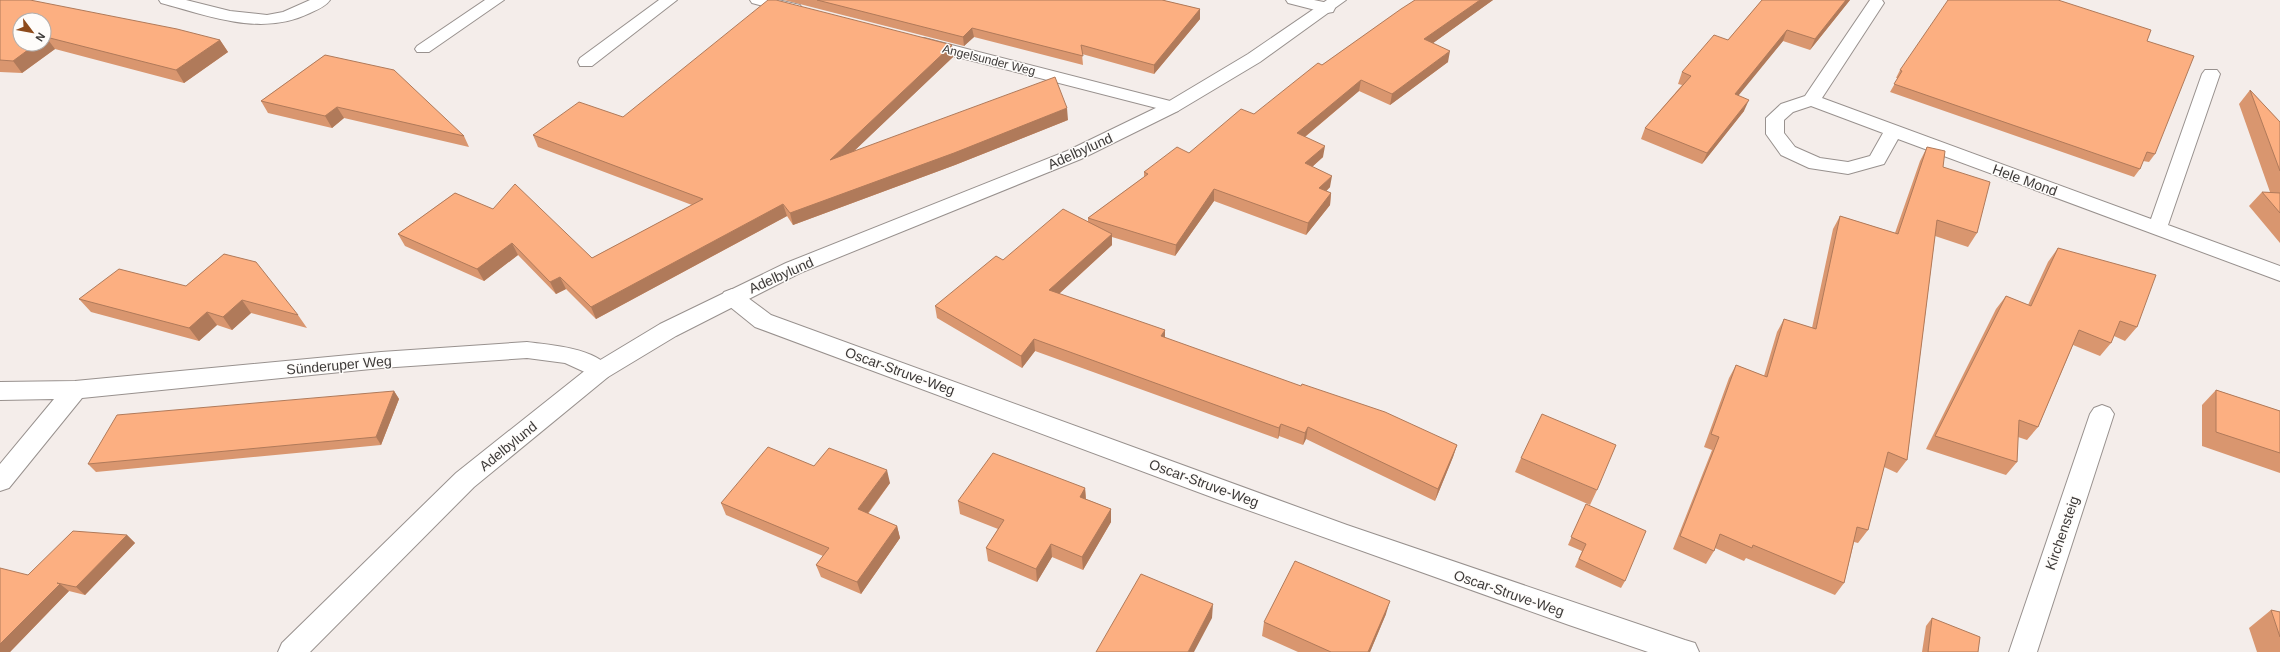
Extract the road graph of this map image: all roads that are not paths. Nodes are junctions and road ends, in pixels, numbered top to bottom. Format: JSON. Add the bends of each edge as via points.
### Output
{"nodes":[{"id":1,"x":167,"y":0,"type":"edge"},
{"id":2,"x":322,"y":0,"type":"edge"},
{"id":3,"x":496,"y":0,"type":"edge"},
{"id":4,"x":668,"y":0,"type":"edge"},
{"id":5,"x":758,"y":0,"type":"edge"},
{"id":6,"x":1294,"y":0,"type":"edge"},
{"id":7,"x":1876,"y":3,"type":"dead end"},
{"id":8,"x":1332,"y":4,"type":"edge"},
{"id":9,"x":808,"y":13,"type":"edge"},
{"id":10,"x":906,"y":38,"type":"edge"},
{"id":11,"x":423,"y":49,"type":"dead end"},
{"id":12,"x":586,"y":62,"type":"dead end"},
{"id":13,"x":2211,"y":74,"type":"dead end"},
{"id":14,"x":1811,"y":100,"type":"junction"},
{"id":15,"x":1172,"y":107,"type":"junction"},
{"id":16,"x":1893,"y":131,"type":"junction"},
{"id":17,"x":2157,"y":229,"type":"junction"},
{"id":18,"x":2280,"y":274,"type":"edge"},
{"id":19,"x":732,"y":297,"type":"junction"},
{"id":20,"x":600,"y":371,"type":"junction"},
{"id":21,"x":75,"y":390,"type":"junction"},
{"id":22,"x":0,"y":391,"type":"edge"},
{"id":23,"x":2102,"y":414,"type":"dead end"},
{"id":24,"x":0,"y":481,"type":"edge"},
{"id":25,"x":292,"y":652,"type":"edge"},
{"id":26,"x":1685,"y":652,"type":"edge"},
{"id":27,"x":2023,"y":652,"type":"edge"}],
"edges":[{"from":1,"to":2,"type":"street","via":[[252,19],[268,20],[305,10]]},
{"from":3,"to":11,"type":"lane"},
{"from":4,"to":12,"type":"lane"},
{"from":5,"to":9,"type":"street"},
{"from":6,"to":8,"type":"street"},
{"from":7,"to":14,"type":"street"},
{"from":8,"to":15,"type":"street","name":"Adelbylund","via":[[1254,58]]},
{"from":10,"to":15,"type":"street","name":"Angelsunder Weg"},
{"from":13,"to":17,"type":"street"},
{"from":14,"to":16,"type":"street","name":"Hele Mond"},
{"from":14,"to":16,"type":"street","via":[[1787,108],[1776,118],[1775,134],[1788,152],[1816,164],[1848,168],[1877,160]]},
{"from":15,"to":19,"type":"street","name":"Adelbylund","via":[[1074,155],[793,268]]},
{"from":16,"to":17,"type":"street","name":"Hele Mond"},
{"from":17,"to":18,"type":"street","name":"Hele Mond"},
{"from":19,"to":20,"type":"street","name":"Adelbylund","via":[[668,330]]},
{"from":19,"to":26,"type":"street","name":"Oscar-Struve-Weg","via":[[764,321],[1287,514],[1544,606]]},
{"from":20,"to":21,"type":"street","name":"Sünderuper Weg","via":[[569,355],[527,350],[381,360]]},
{"from":20,"to":25,"type":"street","name":"Adelbylund","via":[[465,480]]},
{"from":21,"to":22,"type":"street","name":"Sünderuper Weg"},
{"from":21,"to":24,"type":"street"},
{"from":23,"to":27,"type":"street","name":"Kirchensteig"}]}
